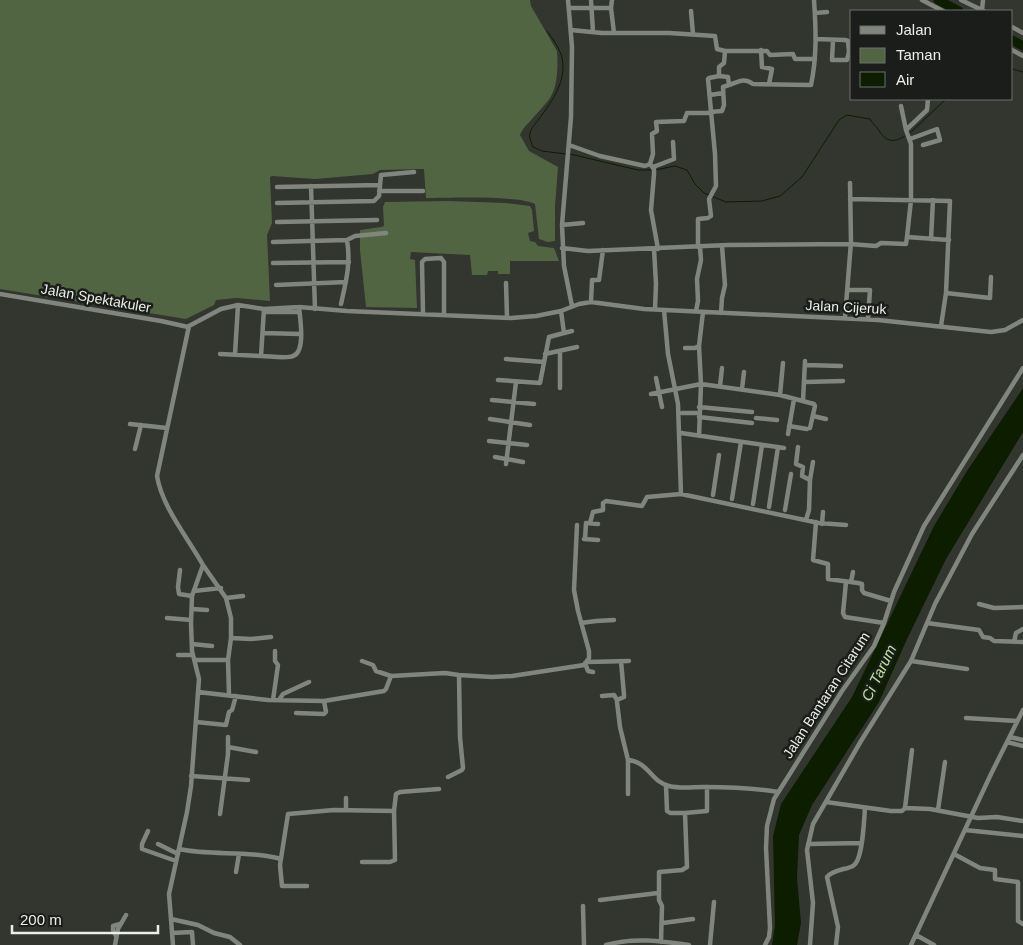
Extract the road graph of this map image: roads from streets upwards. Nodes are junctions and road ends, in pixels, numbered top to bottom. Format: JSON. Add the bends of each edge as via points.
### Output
{"nodes":[{"id":1,"x":568,"y":0,"type":"edge"},
{"id":2,"x":591,"y":0,"type":"edge"},
{"id":3,"x":612,"y":0,"type":"edge"},
{"id":4,"x":814,"y":0,"type":"edge"},
{"id":5,"x":922,"y":0,"type":"edge"},
{"id":6,"x":961,"y":0,"type":"edge"},
{"id":7,"x":933,"y":3,"type":"edge"},
{"id":8,"x":569,"y":8,"type":"junction"},
{"id":9,"x":592,"y":8,"type":"junction"},
{"id":10,"x":611,"y":8,"type":"junction"},
{"id":11,"x":981,"y":10,"type":"edge"},
{"id":12,"x":691,"y":11,"type":"dead end"},
{"id":13,"x":827,"y":12,"type":"dead end"},
{"id":14,"x":815,"y":13,"type":"junction"},
{"id":15,"x":571,"y":30,"type":"junction"},
{"id":16,"x":593,"y":32,"type":"junction"},
{"id":17,"x":614,"y":33,"type":"junction"},
{"id":18,"x":693,"y":34,"type":"junction"},
{"id":19,"x":816,"y":39,"type":"junction"},
{"id":20,"x":833,"y":40,"type":"junction"},
{"id":21,"x":761,"y":50,"type":"junction"},
{"id":22,"x":725,"y":51,"type":"junction"},
{"id":23,"x":815,"y":60,"type":"junction"},
{"id":24,"x":719,"y":76,"type":"junction"},
{"id":25,"x":769,"y":84,"type":"junction"},
{"id":26,"x":729,"y":85,"type":"junction"},
{"id":27,"x":723,"y":93,"type":"junction"},
{"id":28,"x":710,"y":95,"type":"junction"},
{"id":29,"x":928,"y":100,"type":"edge"},
{"id":30,"x":901,"y":106,"type":"dead end"},
{"id":31,"x":710,"y":113,"type":"junction"},
{"id":32,"x":906,"y":131,"type":"junction"},
{"id":33,"x":910,"y":138,"type":"junction"},
{"id":34,"x":672,"y":142,"type":"dead end"},
{"id":35,"x":569,"y":146,"type":"junction"},
{"id":36,"x":923,"y":146,"type":"dead end"},
{"id":37,"x":653,"y":168,"type":"junction"},
{"id":38,"x":414,"y":172,"type":"dead end"},
{"id":39,"x":850,"y":183,"type":"dead end"},
{"id":40,"x":380,"y":185,"type":"junction"},
{"id":41,"x":311,"y":186,"type":"junction"},
{"id":42,"x":277,"y":187,"type":"dead end"},
{"id":43,"x":379,"y":191,"type":"junction"},
{"id":44,"x":423,"y":191,"type":"dead end"},
{"id":45,"x":850,"y":199,"type":"junction"},
{"id":46,"x":910,"y":200,"type":"junction"},
{"id":47,"x":933,"y":200,"type":"junction"},
{"id":48,"x":311,"y":203,"type":"junction"},
{"id":49,"x":277,"y":204,"type":"dead end"},
{"id":50,"x":377,"y":220,"type":"dead end"},
{"id":51,"x":277,"y":222,"type":"dead end"},
{"id":52,"x":311,"y":222,"type":"junction"},
{"id":53,"x":583,"y":223,"type":"dead end"},
{"id":54,"x":562,"y":224,"type":"junction"},
{"id":55,"x":386,"y":233,"type":"dead end"},
{"id":56,"x":907,"y":237,"type":"junction"},
{"id":57,"x":932,"y":239,"type":"junction"},
{"id":58,"x":347,"y":240,"type":"junction"},
{"id":59,"x":949,"y":240,"type":"junction"},
{"id":60,"x":273,"y":242,"type":"dead end"},
{"id":61,"x":312,"y":242,"type":"junction"},
{"id":62,"x":588,"y":244,"type":"dead end"},
{"id":63,"x":850,"y":244,"type":"junction"},
{"id":64,"x":722,"y":246,"type":"junction"},
{"id":65,"x":699,"y":247,"type":"junction"},
{"id":66,"x":562,"y":248,"type":"junction"},
{"id":67,"x":656,"y":248,"type":"junction"},
{"id":68,"x":603,"y":250,"type":"junction"},
{"id":69,"x":588,"y":251,"type":"junction"},
{"id":70,"x":313,"y":262,"type":"junction"},
{"id":71,"x":349,"y":262,"type":"junction"},
{"id":72,"x":273,"y":263,"type":"dead end"},
{"id":73,"x":992,"y":276,"type":"dead end"},
{"id":74,"x":346,"y":282,"type":"junction"},
{"id":75,"x":506,"y":283,"type":"dead end"},
{"id":76,"x":314,"y":284,"type":"junction"},
{"id":77,"x":276,"y":285,"type":"dead end"},
{"id":78,"x":847,"y":290,"type":"junction"},
{"id":79,"x":946,"y":293,"type":"junction"},
{"id":80,"x":0,"y":294,"type":"edge"},
{"id":81,"x":591,"y":302,"type":"junction"},
{"id":82,"x":341,"y":304,"type":"dead end"},
{"id":83,"x":238,"y":305,"type":"junction"},
{"id":84,"x":572,"y":306,"type":"junction"},
{"id":85,"x":315,"y":309,"type":"junction"},
{"id":86,"x":655,"y":309,"type":"junction"},
{"id":87,"x":299,"y":310,"type":"junction"},
{"id":88,"x":664,"y":310,"type":"junction"},
{"id":89,"x":264,"y":311,"type":"junction"},
{"id":90,"x":562,"y":311,"type":"junction"},
{"id":91,"x":696,"y":311,"type":"junction"},
{"id":92,"x":704,"y":312,"type":"junction"},
{"id":93,"x":424,"y":313,"type":"junction"},
{"id":94,"x":721,"y":313,"type":"junction"},
{"id":95,"x":444,"y":314,"type":"junction"},
{"id":96,"x":507,"y":317,"type":"junction"},
{"id":97,"x":845,"y":318,"type":"junction"},
{"id":98,"x":868,"y":319,"type":"junction"},
{"id":99,"x":1023,"y":320,"type":"edge"},
{"id":100,"x":941,"y":326,"type":"junction"},
{"id":101,"x":188,"y":328,"type":"junction"},
{"id":102,"x":572,"y":331,"type":"dead end"},
{"id":103,"x":263,"y":333,"type":"junction"},
{"id":104,"x":564,"y":333,"type":"junction"},
{"id":105,"x":300,"y":334,"type":"junction"},
{"id":106,"x":699,"y":346,"type":"junction"},
{"id":107,"x":576,"y":347,"type":"dead end"},
{"id":108,"x":686,"y":348,"type":"dead end"},
{"id":109,"x":560,"y":351,"type":"junction"},
{"id":110,"x":220,"y":354,"type":"dead end"},
{"id":111,"x":235,"y":354,"type":"junction"},
{"id":112,"x":546,"y":354,"type":"junction"},
{"id":113,"x":261,"y":356,"type":"junction"},
{"id":114,"x":506,"y":359,"type":"dead end"},
{"id":115,"x":544,"y":362,"type":"junction"},
{"id":116,"x":783,"y":363,"type":"dead end"},
{"id":117,"x":841,"y":366,"type":"dead end"},
{"id":118,"x":722,"y":368,"type":"dead end"},
{"id":119,"x":1023,"y":368,"type":"edge"},
{"id":120,"x":744,"y":372,"type":"dead end"},
{"id":121,"x":656,"y":378,"type":"dead end"},
{"id":122,"x":498,"y":380,"type":"dead end"},
{"id":123,"x":842,"y":381,"type":"dead end"},
{"id":124,"x":516,"y":382,"type":"junction"},
{"id":125,"x":805,"y":382,"type":"junction"},
{"id":126,"x":701,"y":384,"type":"junction"},
{"id":127,"x":720,"y":386,"type":"junction"},
{"id":128,"x":560,"y":388,"type":"dead end"},
{"id":129,"x":742,"y":389,"type":"junction"},
{"id":130,"x":676,"y":390,"type":"junction"},
{"id":131,"x":659,"y":393,"type":"junction"},
{"id":132,"x":651,"y":394,"type":"dead end"},
{"id":133,"x":780,"y":395,"type":"junction"},
{"id":134,"x":794,"y":399,"type":"junction"},
{"id":135,"x":492,"y":400,"type":"dead end"},
{"id":136,"x":803,"y":401,"type":"junction"},
{"id":137,"x":514,"y":402,"type":"junction"},
{"id":138,"x":534,"y":404,"type":"dead end"},
{"id":139,"x":662,"y":407,"type":"dead end"},
{"id":140,"x":699,"y":407,"type":"junction"},
{"id":141,"x":752,"y":412,"type":"dead end"},
{"id":142,"x":682,"y":413,"type":"dead end"},
{"id":143,"x":699,"y":415,"type":"junction"},
{"id":144,"x":813,"y":416,"type":"junction"},
{"id":145,"x":756,"y":418,"type":"dead end"},
{"id":146,"x":490,"y":419,"type":"dead end"},
{"id":147,"x":826,"y":419,"type":"dead end"},
{"id":148,"x":777,"y":420,"type":"dead end"},
{"id":149,"x":511,"y":422,"type":"junction"},
{"id":150,"x":752,"y":423,"type":"dead end"},
{"id":151,"x":130,"y":424,"type":"dead end"},
{"id":152,"x":141,"y":425,"type":"junction"},
{"id":153,"x":530,"y":425,"type":"dead end"},
{"id":154,"x":789,"y":426,"type":"junction"},
{"id":155,"x":168,"y":428,"type":"junction"},
{"id":156,"x":681,"y":434,"type":"dead end"},
{"id":157,"x":788,"y":434,"type":"dead end"},
{"id":158,"x":699,"y":436,"type":"junction"},
{"id":159,"x":488,"y":441,"type":"dead end"},
{"id":160,"x":741,"y":442,"type":"junction"},
{"id":161,"x":508,"y":443,"type":"junction"},
{"id":162,"x":527,"y":445,"type":"dead end"},
{"id":163,"x":762,"y":445,"type":"junction"},
{"id":164,"x":778,"y":447,"type":"junction"},
{"id":165,"x":784,"y":448,"type":"dead end"},
{"id":166,"x":798,"y":448,"type":"dead end"},
{"id":167,"x":135,"y":450,"type":"dead end"},
{"id":168,"x":720,"y":455,"type":"dead end"},
{"id":169,"x":1023,"y":455,"type":"edge"},
{"id":170,"x":496,"y":457,"type":"dead end"},
{"id":171,"x":506,"y":462,"type":"junction"},
{"id":172,"x":523,"y":462,"type":"dead end"},
{"id":173,"x":813,"y":462,"type":"dead end"},
{"id":174,"x":803,"y":467,"type":"junction"},
{"id":175,"x":812,"y":469,"type":"junction"},
{"id":176,"x":791,"y":474,"type":"dead end"},
{"id":177,"x":810,"y":480,"type":"junction"},
{"id":178,"x":681,"y":494,"type":"junction"},
{"id":179,"x":713,"y":495,"type":"dead end"},
{"id":180,"x":732,"y":500,"type":"dead end"},
{"id":181,"x":753,"y":504,"type":"dead end"},
{"id":182,"x":769,"y":507,"type":"dead end"},
{"id":183,"x":786,"y":510,"type":"dead end"},
{"id":184,"x":823,"y":512,"type":"dead end"},
{"id":185,"x":806,"y":520,"type":"junction"},
{"id":186,"x":816,"y":522,"type":"junction"},
{"id":187,"x":590,"y":523,"type":"junction"},
{"id":188,"x":598,"y":524,"type":"dead end"},
{"id":189,"x":822,"y":524,"type":"junction"},
{"id":190,"x":577,"y":525,"type":"dead end"},
{"id":191,"x":846,"y":526,"type":"dead end"},
{"id":192,"x":577,"y":539,"type":"junction"},
{"id":193,"x":585,"y":539,"type":"junction"},
{"id":194,"x":598,"y":540,"type":"dead end"},
{"id":195,"x":203,"y":565,"type":"junction"},
{"id":196,"x":180,"y":570,"type":"dead end"},
{"id":197,"x":853,"y":572,"type":"dead end"},
{"id":198,"x":849,"y":582,"type":"junction"},
{"id":199,"x":221,"y":588,"type":"junction"},
{"id":200,"x":193,"y":593,"type":"junction"},
{"id":201,"x":243,"y":596,"type":"dead end"},
{"id":202,"x":226,"y":598,"type":"junction"},
{"id":203,"x":892,"y":601,"type":"junction"},
{"id":204,"x":980,"y":604,"type":"dead end"},
{"id":205,"x":1023,"y":606,"type":"edge"},
{"id":206,"x":192,"y":609,"type":"junction"},
{"id":207,"x":207,"y":610,"type":"dead end"},
{"id":208,"x":167,"y":618,"type":"dead end"},
{"id":209,"x":191,"y":620,"type":"junction"},
{"id":210,"x":614,"y":620,"type":"dead end"},
{"id":211,"x":581,"y":623,"type":"junction"},
{"id":212,"x":884,"y":623,"type":"junction"},
{"id":213,"x":927,"y":623,"type":"junction"},
{"id":214,"x":1023,"y":630,"type":"edge"},
{"id":215,"x":272,"y":637,"type":"dead end"},
{"id":216,"x":231,"y":638,"type":"junction"},
{"id":217,"x":1014,"y":642,"type":"junction"},
{"id":218,"x":1023,"y":642,"type":"edge"},
{"id":219,"x":192,"y":644,"type":"junction"},
{"id":220,"x":212,"y":646,"type":"dead end"},
{"id":221,"x":276,"y":651,"type":"dead end"},
{"id":222,"x":178,"y":655,"type":"dead end"},
{"id":223,"x":194,"y":657,"type":"junction"},
{"id":224,"x":228,"y":660,"type":"junction"},
{"id":225,"x":630,"y":660,"type":"dead end"},
{"id":226,"x":362,"y":661,"type":"dead end"},
{"id":227,"x":621,"y":661,"type":"junction"},
{"id":228,"x":911,"y":661,"type":"junction"},
{"id":229,"x":586,"y":663,"type":"junction"},
{"id":230,"x":967,"y":669,"type":"dead end"},
{"id":231,"x":592,"y":672,"type":"dead end"},
{"id":232,"x":459,"y":675,"type":"junction"},
{"id":233,"x":391,"y":676,"type":"junction"},
{"id":234,"x":309,"y":682,"type":"dead end"},
{"id":235,"x":198,"y":692,"type":"junction"},
{"id":236,"x":229,"y":695,"type":"junction"},
{"id":237,"x":236,"y":696,"type":"junction"},
{"id":238,"x":602,"y":696,"type":"dead end"},
{"id":239,"x":273,"y":700,"type":"junction"},
{"id":240,"x":279,"y":700,"type":"junction"},
{"id":241,"x":617,"y":700,"type":"junction"},
{"id":242,"x":324,"y":701,"type":"junction"},
{"id":243,"x":1023,"y":710,"type":"edge"},
{"id":244,"x":296,"y":713,"type":"dead end"},
{"id":245,"x":966,"y":718,"type":"dead end"},
{"id":246,"x":1020,"y":719,"type":"edge"},
{"id":247,"x":196,"y":722,"type":"junction"},
{"id":248,"x":228,"y":737,"type":"dead end"},
{"id":249,"x":1010,"y":737,"type":"junction"},
{"id":250,"x":1023,"y":740,"type":"edge"},
{"id":251,"x":1007,"y":742,"type":"junction"},
{"id":252,"x":1023,"y":746,"type":"edge"},
{"id":253,"x":228,"y":747,"type":"junction"},
{"id":254,"x":912,"y":750,"type":"dead end"},
{"id":255,"x":256,"y":752,"type":"dead end"},
{"id":256,"x":628,"y":760,"type":"junction"},
{"id":257,"x":945,"y":762,"type":"dead end"},
{"id":258,"x":191,"y":776,"type":"junction"},
{"id":259,"x":448,"y":777,"type":"dead end"},
{"id":260,"x":224,"y":778,"type":"junction"},
{"id":261,"x":248,"y":780,"type":"dead end"},
{"id":262,"x":666,"y":785,"type":"junction"},
{"id":263,"x":707,"y":787,"type":"junction"},
{"id":264,"x":438,"y":789,"type":"dead end"},
{"id":265,"x":778,"y":792,"type":"junction"},
{"id":266,"x":628,"y":794,"type":"dead end"},
{"id":267,"x":346,"y":798,"type":"dead end"},
{"id":268,"x":826,"y":802,"type":"junction"},
{"id":269,"x":865,"y":808,"type":"junction"},
{"id":270,"x":905,"y":808,"type":"junction"},
{"id":271,"x":346,"y":810,"type":"junction"},
{"id":272,"x":938,"y":810,"type":"junction"},
{"id":273,"x":394,"y":811,"type":"junction"},
{"id":274,"x":685,"y":813,"type":"junction"},
{"id":275,"x":220,"y":814,"type":"dead end"},
{"id":276,"x":972,"y":817,"type":"junction"},
{"id":277,"x":1023,"y":821,"type":"edge"},
{"id":278,"x":965,"y":830,"type":"junction"},
{"id":279,"x":148,"y":831,"type":"dead end"},
{"id":280,"x":1023,"y":836,"type":"edge"},
{"id":281,"x":861,"y":843,"type":"junction"},
{"id":282,"x":158,"y":844,"type":"dead end"},
{"id":283,"x":808,"y":844,"type":"junction"},
{"id":284,"x":178,"y":851,"type":"junction"},
{"id":285,"x":239,"y":854,"type":"junction"},
{"id":286,"x":954,"y":854,"type":"junction"},
{"id":287,"x":281,"y":859,"type":"junction"},
{"id":288,"x":176,"y":861,"type":"junction"},
{"id":289,"x":362,"y":862,"type":"dead end"},
{"id":290,"x":236,"y":872,"type":"dead end"},
{"id":291,"x":306,"y":886,"type":"dead end"},
{"id":292,"x":658,"y":893,"type":"junction"},
{"id":293,"x":600,"y":900,"type":"dead end"},
{"id":294,"x":714,"y":902,"type":"dead end"},
{"id":295,"x":583,"y":906,"type":"dead end"},
{"id":296,"x":126,"y":915,"type":"dead end"},
{"id":297,"x":171,"y":919,"type":"junction"},
{"id":298,"x":693,"y":919,"type":"dead end"},
{"id":299,"x":662,"y":923,"type":"junction"},
{"id":300,"x":1023,"y":924,"type":"edge"},
{"id":301,"x":172,"y":933,"type":"junction"},
{"id":302,"x":916,"y":935,"type":"junction"},
{"id":303,"x":661,"y":942,"type":"junction"},
{"id":304,"x":115,"y":945,"type":"edge"},
{"id":305,"x":173,"y":945,"type":"edge"},
{"id":306,"x":193,"y":945,"type":"edge"},
{"id":307,"x":240,"y":945,"type":"edge"},
{"id":308,"x":584,"y":945,"type":"edge"},
{"id":309,"x":606,"y":945,"type":"edge"},
{"id":310,"x":689,"y":945,"type":"edge"},
{"id":311,"x":710,"y":945,"type":"edge"},
{"id":312,"x":765,"y":945,"type":"edge"},
{"id":313,"x":810,"y":945,"type":"edge"},
{"id":314,"x":836,"y":945,"type":"edge"},
{"id":315,"x":911,"y":945,"type":"edge"},
{"id":316,"x":934,"y":945,"type":"edge"}],
"edges":[{"from":1,"to":8,"type":"street"},
{"from":2,"to":9,"type":"street"},
{"from":3,"to":10,"type":"street"},
{"from":4,"to":14,"type":"street"},
{"from":5,"to":7,"type":"street"},
{"from":6,"to":11,"type":"street"},
{"from":8,"to":9,"type":"street"},
{"from":8,"to":15,"type":"street"},
{"from":9,"to":10,"type":"street"},
{"from":9,"to":16,"type":"street"},
{"from":10,"to":17,"type":"street"},
{"from":12,"to":18,"type":"street"},
{"from":13,"to":14,"type":"street"},
{"from":14,"to":19,"type":"street"},
{"from":15,"to":16,"type":"street"},
{"from":15,"to":35,"type":"street"},
{"from":16,"to":17,"type":"street"},
{"from":17,"to":18,"type":"street"},
{"from":18,"to":22,"type":"street","via":[[716,36],[717,49]]},
{"from":19,"to":20,"type":"street"},
{"from":19,"to":23,"type":"street"},
{"from":20,"to":20,"type":"street","via":[[848,41],[846,60],[832,60]]},
{"from":21,"to":22,"type":"street"},
{"from":21,"to":23,"type":"street","via":[[770,55],[793,54],[795,59]]},
{"from":21,"to":25,"type":"street","via":[[762,67],[772,69]]},
{"from":22,"to":24,"type":"street"},
{"from":23,"to":25,"type":"street","via":[[810,85]]},
{"from":24,"to":26,"type":"street","via":[[728,76]]},
{"from":24,"to":28,"type":"street","via":[[708,79]]},
{"from":25,"to":26,"type":"street","via":[[753,84],[745,80]]},
{"from":26,"to":27,"type":"street","via":[[723,87]]},
{"from":27,"to":28,"type":"street"},
{"from":27,"to":31,"type":"street","via":[[723,110]]},
{"from":28,"to":31,"type":"street"},
{"from":29,"to":32,"type":"street","via":[[927,110]]},
{"from":30,"to":32,"type":"street"},
{"from":31,"to":37,"type":"street","via":[[687,113],[684,122],[656,122],[657,131],[652,134]]},
{"from":31,"to":65,"type":"street","via":[[716,178],[711,196],[711,216],[698,219]]},
{"from":32,"to":33,"type":"street"},
{"from":33,"to":36,"type":"street","via":[[937,130],[940,140]]},
{"from":33,"to":46,"type":"street"},
{"from":34,"to":37,"type":"street","via":[[674,159]]},
{"from":35,"to":37,"type":"street"},
{"from":35,"to":54,"type":"street"},
{"from":37,"to":67,"type":"street","via":[[651,210]]},
{"from":38,"to":40,"type":"street","via":[[382,174]]},
{"from":39,"to":45,"type":"street"},
{"from":40,"to":41,"type":"street"},
{"from":40,"to":43,"type":"street"},
{"from":41,"to":42,"type":"street"},
{"from":41,"to":48,"type":"street"},
{"from":43,"to":44,"type":"street"},
{"from":43,"to":48,"type":"street","via":[[374,201]]},
{"from":45,"to":46,"type":"street"},
{"from":45,"to":63,"type":"street"},
{"from":46,"to":47,"type":"street"},
{"from":46,"to":56,"type":"street"},
{"from":47,"to":57,"type":"street"},
{"from":47,"to":59,"type":"street","via":[[950,201]]},
{"from":48,"to":49,"type":"street"},
{"from":48,"to":52,"type":"street"},
{"from":50,"to":52,"type":"street"},
{"from":51,"to":52,"type":"street"},
{"from":52,"to":61,"type":"street"},
{"from":53,"to":54,"type":"street"},
{"from":54,"to":66,"type":"street"},
{"from":55,"to":58,"type":"street","via":[[355,236]]},
{"from":56,"to":57,"type":"street"},
{"from":56,"to":63,"type":"street","via":[[905,244]]},
{"from":57,"to":59,"type":"street"},
{"from":58,"to":61,"type":"street"},
{"from":58,"to":71,"type":"street"},
{"from":59,"to":79,"type":"street"},
{"from":60,"to":61,"type":"street"},
{"from":61,"to":70,"type":"street"},
{"from":62,"to":69,"type":"street"},
{"from":63,"to":64,"type":"street"},
{"from":63,"to":78,"type":"street"},
{"from":64,"to":65,"type":"street"},
{"from":64,"to":94,"type":"street","via":[[725,285]]},
{"from":65,"to":67,"type":"street"},
{"from":65,"to":91,"type":"street","via":[[701,260],[696,279]]},
{"from":66,"to":69,"type":"street"},
{"from":66,"to":84,"type":"street"},
{"from":67,"to":68,"type":"street"},
{"from":67,"to":86,"type":"street"},
{"from":68,"to":69,"type":"street"},
{"from":68,"to":81,"type":"street","via":[[599,280],[592,281]]},
{"from":70,"to":71,"type":"street"},
{"from":70,"to":72,"type":"street"},
{"from":70,"to":76,"type":"street"},
{"from":71,"to":74,"type":"street"},
{"from":73,"to":79,"type":"street","via":[[990,298]]},
{"from":74,"to":76,"type":"street"},
{"from":74,"to":82,"type":"street"},
{"from":75,"to":96,"type":"street"},
{"from":76,"to":77,"type":"street"},
{"from":76,"to":85,"type":"street"},
{"from":78,"to":97,"type":"street"},
{"from":78,"to":98,"type":"street","via":[[870,290]]},
{"from":79,"to":100,"type":"street"},
{"from":80,"to":101,"type":"street","name":"Jalan Spektakuler","via":[[161,320]]},
{"from":81,"to":84,"type":"street"},
{"from":81,"to":86,"type":"street","name":"Jalan Cijeruk"},
{"from":83,"to":89,"type":"street"},
{"from":83,"to":101,"type":"street","via":[[221,309]]},
{"from":83,"to":111,"type":"street"},
{"from":84,"to":90,"type":"street"},
{"from":85,"to":87,"type":"street"},
{"from":85,"to":93,"type":"street"},
{"from":86,"to":88,"type":"street","name":"Jalan Cijeruk"},
{"from":87,"to":89,"type":"street"},
{"from":87,"to":105,"type":"street"},
{"from":88,"to":91,"type":"street","name":"Jalan Cijeruk"},
{"from":88,"to":130,"type":"street","via":[[668,354]]},
{"from":89,"to":103,"type":"street"},
{"from":90,"to":96,"type":"street"},
{"from":90,"to":104,"type":"street"},
{"from":91,"to":92,"type":"street","name":"Jalan Cijeruk"},
{"from":92,"to":94,"type":"street","name":"Jalan Cijeruk"},
{"from":92,"to":106,"type":"street"},
{"from":93,"to":95,"type":"street"},
{"from":93,"to":95,"type":"street","via":[[422,262],[441,258],[444,262]]},
{"from":94,"to":97,"type":"street","name":"Jalan Cijeruk"},
{"from":95,"to":96,"type":"street"},
{"from":97,"to":98,"type":"street","name":"Jalan Cijeruk"},
{"from":98,"to":100,"type":"street","name":"Jalan Cijeruk"},
{"from":99,"to":100,"type":"street","name":"Jalan Cijeruk","via":[[996,332]]},
{"from":101,"to":155,"type":"street"},
{"from":102,"to":104,"type":"street"},
{"from":103,"to":105,"type":"street"},
{"from":103,"to":113,"type":"street"},
{"from":104,"to":112,"type":"street","via":[[550,336]]},
{"from":105,"to":113,"type":"street","via":[[301,347],[295,356]]},
{"from":106,"to":108,"type":"street"},
{"from":106,"to":126,"type":"street"},
{"from":107,"to":109,"type":"street"},
{"from":109,"to":112,"type":"street"},
{"from":109,"to":128,"type":"street"},
{"from":110,"to":111,"type":"street"},
{"from":111,"to":113,"type":"street"},
{"from":112,"to":115,"type":"street"},
{"from":114,"to":115,"type":"street"},
{"from":115,"to":124,"type":"street","via":[[540,382]]},
{"from":116,"to":133,"type":"street"},
{"from":117,"to":125,"type":"street","via":[[805,363]]},
{"from":118,"to":127,"type":"street"},
{"from":119,"to":203,"type":"street","name":"Jalan Bantaran Citarum","via":[[924,526]]},
{"from":120,"to":129,"type":"street"},
{"from":121,"to":131,"type":"street"},
{"from":122,"to":124,"type":"street"},
{"from":123,"to":125,"type":"street"},
{"from":124,"to":137,"type":"street"},
{"from":125,"to":136,"type":"street"},
{"from":126,"to":127,"type":"street"},
{"from":126,"to":130,"type":"street"},
{"from":126,"to":140,"type":"street"},
{"from":127,"to":129,"type":"street"},
{"from":129,"to":133,"type":"street"},
{"from":130,"to":131,"type":"street"},
{"from":130,"to":178,"type":"street"},
{"from":131,"to":132,"type":"street"},
{"from":131,"to":139,"type":"street"},
{"from":133,"to":134,"type":"street"},
{"from":134,"to":136,"type":"street"},
{"from":134,"to":154,"type":"street"},
{"from":135,"to":137,"type":"street"},
{"from":136,"to":144,"type":"street","via":[[814,404]]},
{"from":137,"to":138,"type":"street"},
{"from":137,"to":149,"type":"street"},
{"from":140,"to":141,"type":"street"},
{"from":140,"to":143,"type":"street"},
{"from":142,"to":143,"type":"street"},
{"from":143,"to":150,"type":"street"},
{"from":143,"to":158,"type":"street"},
{"from":144,"to":147,"type":"street"},
{"from":144,"to":154,"type":"street","via":[[808,428]]},
{"from":145,"to":148,"type":"street"},
{"from":146,"to":149,"type":"street"},
{"from":149,"to":153,"type":"street"},
{"from":149,"to":161,"type":"street"},
{"from":151,"to":152,"type":"street"},
{"from":152,"to":155,"type":"street"},
{"from":152,"to":167,"type":"street"},
{"from":154,"to":157,"type":"street"},
{"from":155,"to":195,"type":"street","via":[[158,484]]},
{"from":156,"to":158,"type":"street"},
{"from":158,"to":160,"type":"street"},
{"from":159,"to":161,"type":"street"},
{"from":160,"to":163,"type":"street"},
{"from":160,"to":180,"type":"street"},
{"from":161,"to":162,"type":"street"},
{"from":161,"to":171,"type":"street"},
{"from":163,"to":164,"type":"street"},
{"from":163,"to":181,"type":"street"},
{"from":164,"to":165,"type":"street"},
{"from":164,"to":182,"type":"street"},
{"from":166,"to":174,"type":"street","via":[[796,464]]},
{"from":168,"to":179,"type":"street"},
{"from":169,"to":213,"type":"street","via":[[972,534]]},
{"from":170,"to":171,"type":"street"},
{"from":171,"to":172,"type":"street"},
{"from":173,"to":175,"type":"street"},
{"from":174,"to":175,"type":"street"},
{"from":174,"to":177,"type":"street","via":[[802,476]]},
{"from":175,"to":177,"type":"street"},
{"from":176,"to":183,"type":"street"},
{"from":177,"to":185,"type":"street"},
{"from":178,"to":185,"type":"street"},
{"from":178,"to":187,"type":"street","via":[[648,496],[642,506],[606,501],[604,510],[593,512]]},
{"from":184,"to":189,"type":"street"},
{"from":185,"to":186,"type":"street"},
{"from":186,"to":189,"type":"street"},
{"from":186,"to":198,"type":"street","via":[[813,561],[828,564],[827,577],[830,580]]},
{"from":187,"to":188,"type":"street"},
{"from":187,"to":193,"type":"street","via":[[586,524]]},
{"from":189,"to":191,"type":"street"},
{"from":190,"to":192,"type":"street"},
{"from":192,"to":193,"type":"street"},
{"from":192,"to":211,"type":"street","via":[[574,590]]},
{"from":193,"to":194,"type":"street"},
{"from":195,"to":199,"type":"street"},
{"from":195,"to":200,"type":"street"},
{"from":196,"to":200,"type":"street","via":[[179,594]]},
{"from":197,"to":198,"type":"street"},
{"from":198,"to":203,"type":"street","via":[[862,584],[864,593]]},
{"from":198,"to":212,"type":"street","via":[[844,617]]},
{"from":199,"to":200,"type":"street"},
{"from":199,"to":202,"type":"street"},
{"from":200,"to":206,"type":"street"},
{"from":201,"to":202,"type":"street"},
{"from":202,"to":216,"type":"street"},
{"from":203,"to":212,"type":"street","name":"Jalan Bantaran Citarum"},
{"from":204,"to":205,"type":"street","via":[[994,608]]},
{"from":206,"to":207,"type":"street"},
{"from":206,"to":209,"type":"street"},
{"from":208,"to":209,"type":"street"},
{"from":209,"to":219,"type":"street"},
{"from":210,"to":211,"type":"street"},
{"from":211,"to":229,"type":"street","via":[[589,651]]},
{"from":212,"to":265,"type":"street","name":"Jalan Bantaran Citarum","via":[[874,646]]},
{"from":213,"to":217,"type":"street","via":[[979,630],[983,637],[994,641]]},
{"from":213,"to":228,"type":"street"},
{"from":214,"to":217,"type":"street","via":[[1016,633]]},
{"from":215,"to":216,"type":"street"},
{"from":216,"to":224,"type":"street"},
{"from":217,"to":218,"type":"street"},
{"from":219,"to":220,"type":"street"},
{"from":219,"to":223,"type":"street"},
{"from":221,"to":239,"type":"street","via":[[278,665]]},
{"from":222,"to":223,"type":"street"},
{"from":223,"to":224,"type":"street"},
{"from":223,"to":235,"type":"street"},
{"from":224,"to":236,"type":"street"},
{"from":225,"to":227,"type":"street"},
{"from":226,"to":233,"type":"street"},
{"from":227,"to":229,"type":"street"},
{"from":227,"to":241,"type":"street","via":[[624,697]]},
{"from":228,"to":230,"type":"street"},
{"from":228,"to":268,"type":"street"},
{"from":229,"to":231,"type":"street","via":[[588,671]]},
{"from":229,"to":232,"type":"street","via":[[512,676]]},
{"from":232,"to":233,"type":"street","via":[[445,672]]},
{"from":232,"to":259,"type":"street","via":[[463,768]]},
{"from":233,"to":242,"type":"street","via":[[385,690]]},
{"from":234,"to":240,"type":"street","via":[[283,694]]},
{"from":235,"to":236,"type":"street"},
{"from":235,"to":247,"type":"street"},
{"from":236,"to":237,"type":"street"},
{"from":237,"to":239,"type":"street"},
{"from":237,"to":247,"type":"street","via":[[226,725]]},
{"from":238,"to":241,"type":"street","via":[[614,695]]},
{"from":239,"to":240,"type":"street"},
{"from":240,"to":242,"type":"street"},
{"from":241,"to":256,"type":"street"},
{"from":242,"to":244,"type":"street","via":[[324,714]]},
{"from":243,"to":246,"type":"street"},
{"from":245,"to":246,"type":"street"},
{"from":246,"to":249,"type":"street"},
{"from":247,"to":258,"type":"street"},
{"from":248,"to":253,"type":"street"},
{"from":249,"to":250,"type":"street"},
{"from":249,"to":251,"type":"street"},
{"from":251,"to":252,"type":"street"},
{"from":251,"to":276,"type":"street"},
{"from":253,"to":255,"type":"street"},
{"from":253,"to":260,"type":"street"},
{"from":254,"to":270,"type":"street"},
{"from":256,"to":262,"type":"street","via":[[644,766]]},
{"from":256,"to":266,"type":"street"},
{"from":257,"to":272,"type":"street"},
{"from":258,"to":260,"type":"street"},
{"from":258,"to":284,"type":"street"},
{"from":260,"to":261,"type":"street"},
{"from":260,"to":275,"type":"street"},
{"from":262,"to":263,"type":"street"},
{"from":262,"to":274,"type":"street","via":[[667,811]]},
{"from":263,"to":265,"type":"street"},
{"from":263,"to":274,"type":"street","via":[[707,811]]},
{"from":264,"to":273,"type":"street","via":[[398,793]]},
{"from":265,"to":312,"type":"street","name":"Jalan Bantaran Citarum","via":[[767,826],[770,928]]},
{"from":267,"to":271,"type":"street"},
{"from":268,"to":269,"type":"street"},
{"from":268,"to":283,"type":"street","via":[[813,824]]},
{"from":269,"to":270,"type":"street","via":[[902,812]]},
{"from":269,"to":281,"type":"street"},
{"from":270,"to":272,"type":"street"},
{"from":271,"to":273,"type":"street"},
{"from":271,"to":287,"type":"street","via":[[288,814]]},
{"from":272,"to":276,"type":"street"},
{"from":273,"to":289,"type":"street","via":[[395,860]]},
{"from":274,"to":292,"type":"street","via":[[687,867],[659,871]]},
{"from":276,"to":277,"type":"street"},
{"from":276,"to":278,"type":"street"},
{"from":278,"to":280,"type":"street"},
{"from":278,"to":286,"type":"street"},
{"from":279,"to":288,"type":"street","via":[[142,849]]},
{"from":281,"to":283,"type":"street"},
{"from":281,"to":314,"type":"street","via":[[857,863],[827,877],[838,927]]},
{"from":282,"to":284,"type":"street"},
{"from":283,"to":313,"type":"street","via":[[813,903]]},
{"from":284,"to":285,"type":"street"},
{"from":284,"to":288,"type":"street"},
{"from":285,"to":287,"type":"street","via":[[269,855]]},
{"from":285,"to":290,"type":"street"},
{"from":286,"to":300,"type":"street","via":[[980,868],[995,870],[995,879],[1018,882],[1018,921]]},
{"from":286,"to":302,"type":"street"},
{"from":287,"to":291,"type":"street","via":[[282,886]]},
{"from":288,"to":297,"type":"street","via":[[169,894]]},
{"from":292,"to":293,"type":"street"},
{"from":292,"to":299,"type":"street"},
{"from":294,"to":311,"type":"street"},
{"from":295,"to":308,"type":"street"},
{"from":296,"to":304,"type":"street","via":[[120,924],[113,926]]},
{"from":297,"to":301,"type":"street"},
{"from":297,"to":307,"type":"street","via":[[198,925]]},
{"from":298,"to":299,"type":"street"},
{"from":299,"to":303,"type":"street"},
{"from":301,"to":305,"type":"street"},
{"from":301,"to":306,"type":"street","via":[[192,932]]},
{"from":302,"to":315,"type":"street"},
{"from":302,"to":316,"type":"street"},
{"from":303,"to":309,"type":"street","via":[[623,941]]},
{"from":303,"to":310,"type":"street"}]}
